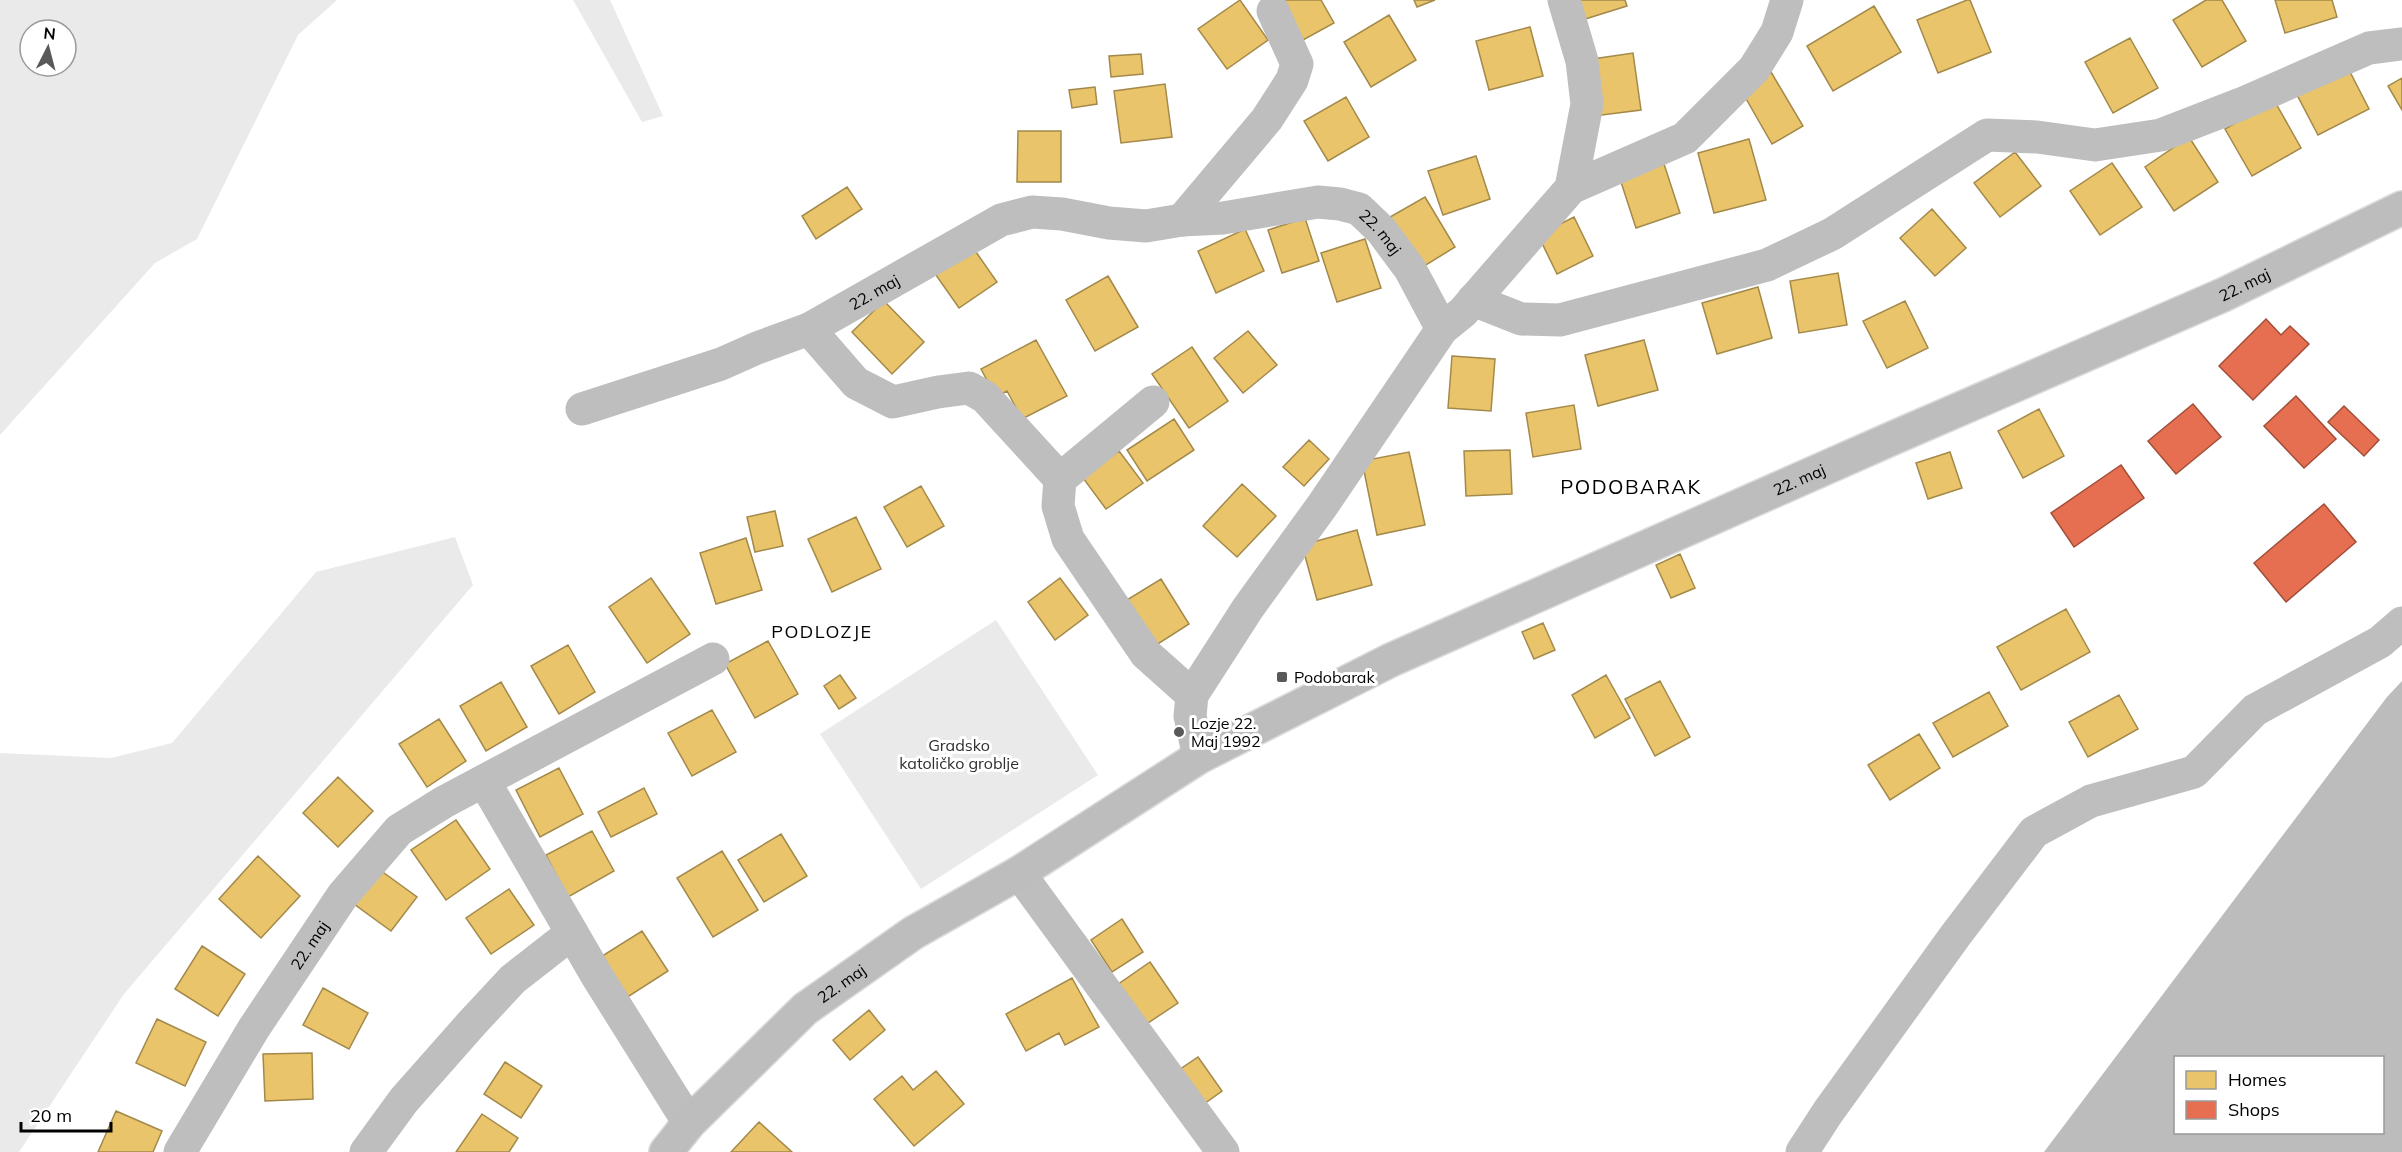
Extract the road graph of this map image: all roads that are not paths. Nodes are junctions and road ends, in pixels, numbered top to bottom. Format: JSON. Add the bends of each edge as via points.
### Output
{"nodes":[{"id":1,"x":1564,"y":0,"type":"edge"},
{"id":2,"x":1787,"y":0,"type":"edge"},
{"id":3,"x":1274,"y":11,"type":"dead end"},
{"id":4,"x":2402,"y":44,"type":"edge"},
{"id":5,"x":1572,"y":188,"type":"junction"},
{"id":6,"x":2402,"y":208,"type":"edge"},
{"id":7,"x":1182,"y":220,"type":"junction"},
{"id":8,"x":1473,"y":300,"type":"junction"},
{"id":9,"x":809,"y":329,"type":"junction"},
{"id":10,"x":1442,"y":329,"type":"junction"},
{"id":11,"x":1153,"y":402,"type":"dead end"},
{"id":12,"x":582,"y":409,"type":"dead end"},
{"id":13,"x":1060,"y":479,"type":"junction"},
{"id":14,"x":2402,"y":623,"type":"edge"},
{"id":15,"x":714,"y":659,"type":"dead end"},
{"id":16,"x":1192,"y":695,"type":"junction"},
{"id":17,"x":1199,"y":757,"type":"junction"},
{"id":18,"x":484,"y":781,"type":"junction"},
{"id":19,"x":1019,"y":873,"type":"junction"},
{"id":20,"x":572,"y":933,"type":"junction"},
{"id":21,"x":689,"y":1123,"type":"junction"},
{"id":22,"x":180,"y":1152,"type":"edge"},
{"id":23,"x":366,"y":1152,"type":"edge"},
{"id":24,"x":666,"y":1152,"type":"edge"},
{"id":25,"x":1222,"y":1152,"type":"edge"},
{"id":26,"x":1802,"y":1152,"type":"edge"}],
"edges":[{"from":1,"to":5,"type":"street","via":[[1581,61],[1587,105]]},
{"from":2,"to":5,"type":"street","via":[[1777,32],[1754,69],[1685,138]]},
{"from":3,"to":7,"type":"street","via":[[1297,64],[1292,80],[1267,120]]},
{"from":4,"to":8,"type":"street","via":[[2369,48],[2161,135],[2095,145],[1987,135],[1832,234],[1767,265],[1560,320],[1521,319]]},
{"from":5,"to":8,"type":"street"},
{"from":6,"to":17,"type":"main road","name":"22. maj","via":[[2223,295],[1391,660]]},
{"from":7,"to":9,"type":"street","name":"22. maj","via":[[1146,226],[1032,212],[1001,220]]},
{"from":7,"to":10,"type":"street","name":"22. maj","via":[[1223,218],[1318,202],[1359,209],[1410,268]]},
{"from":8,"to":10,"type":"street"},
{"from":9,"to":12,"type":"street","name":"22. maj","via":[[721,364]]},
{"from":9,"to":13,"type":"street","via":[[856,382],[893,402],[969,388],[985,397]]},
{"from":10,"to":16,"type":"street"},
{"from":11,"to":13,"type":"street"},
{"from":13,"to":16,"type":"street","via":[[1058,506],[1068,539],[1146,654]]},
{"from":14,"to":26,"type":"street","via":[[2380,642],[2255,710],[2194,772],[2091,801],[2034,832]]},
{"from":15,"to":18,"type":"street","name":"22. maj"},
{"from":16,"to":17,"type":"street","via":[[1190,716]]},
{"from":17,"to":19,"type":"main road","name":"22. maj"},
{"from":18,"to":20,"type":"street"},
{"from":18,"to":22,"type":"street","name":"22. maj","via":[[399,830],[343,896],[254,1028]]},
{"from":19,"to":21,"type":"main road","name":"22. maj","via":[[913,933],[805,1009]]},
{"from":19,"to":25,"type":"street"},
{"from":20,"to":21,"type":"street"},
{"from":20,"to":23,"type":"street","via":[[513,979],[404,1100]]},
{"from":21,"to":24,"type":"main road","name":"22. maj"}]}
